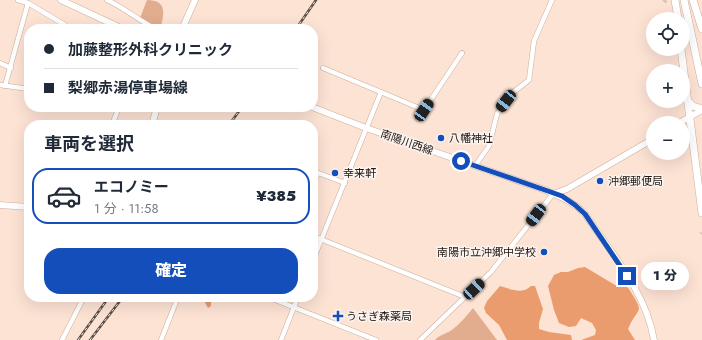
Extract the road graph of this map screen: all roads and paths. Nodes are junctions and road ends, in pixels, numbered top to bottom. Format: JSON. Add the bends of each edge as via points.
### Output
{"nodes":[{"id":1,"x":18,"y":0,"type":"edge"},
{"id":2,"x":61,"y":0,"type":"edge"},
{"id":3,"x":107,"y":0,"type":"edge"},
{"id":4,"x":195,"y":0,"type":"edge"},
{"id":5,"x":552,"y":0,"type":"edge"},
{"id":6,"x":675,"y":0,"type":"edge"},
{"id":7,"x":684,"y":0,"type":"edge"},
{"id":8,"x":693,"y":0,"type":"edge"},
{"id":9,"x":28,"y":3,"type":"junction"},
{"id":10,"x":677,"y":12,"type":"edge"},
{"id":11,"x":63,"y":24,"type":"edge"},
{"id":12,"x":112,"y":24,"type":"edge"},
{"id":13,"x":145,"y":24,"type":"edge"},
{"id":14,"x":184,"y":24,"type":"edge"},
{"id":15,"x":702,"y":29,"type":"edge"},
{"id":16,"x":462,"y":53,"type":"dead end"},
{"id":17,"x":0,"y":62,"type":"edge"},
{"id":18,"x":11,"y":68,"type":"junction"},
{"id":19,"x":323,"y":68,"type":"dead end"},
{"id":20,"x":702,"y":84,"type":"edge"},
{"id":21,"x":2,"y":86,"type":"edge"},
{"id":22,"x":24,"y":88,"type":"edge"},
{"id":23,"x":381,"y":92,"type":"junction"},
{"id":24,"x":690,"y":103,"type":"edge"},
{"id":25,"x":318,"y":109,"type":"edge"},
{"id":26,"x":424,"y":110,"type":"junction"},
{"id":27,"x":702,"y":110,"type":"edge"},
{"id":28,"x":690,"y":117,"type":"edge"},
{"id":29,"x":418,"y":119,"type":"dead end"},
{"id":30,"x":690,"y":125,"type":"edge"},
{"id":31,"x":366,"y":128,"type":"junction"},
{"id":32,"x":646,"y":142,"type":"edge"},
{"id":33,"x":475,"y":166,"type":"junction"},
{"id":34,"x":318,"y":173,"type":"edge"},
{"id":35,"x":345,"y":183,"type":"junction"},
{"id":36,"x":553,"y":194,"type":"junction"},
{"id":37,"x":0,"y":205,"type":"edge"},
{"id":38,"x":24,"y":207,"type":"edge"},
{"id":39,"x":702,"y":212,"type":"edge"},
{"id":40,"x":318,"y":238,"type":"edge"},
{"id":41,"x":321,"y":240,"type":"junction"},
{"id":42,"x":318,"y":248,"type":"edge"},
{"id":43,"x":465,"y":297,"type":"junction"},
{"id":44,"x":81,"y":302,"type":"edge"},
{"id":45,"x":176,"y":302,"type":"edge"},
{"id":46,"x":281,"y":302,"type":"edge"},
{"id":47,"x":296,"y":302,"type":"edge"},
{"id":48,"x":294,"y":307,"type":"junction"},
{"id":49,"x":62,"y":340,"type":"edge"},
{"id":50,"x":161,"y":340,"type":"edge"},
{"id":51,"x":281,"y":340,"type":"edge"},
{"id":52,"x":376,"y":340,"type":"edge"},
{"id":53,"x":420,"y":340,"type":"edge"},
{"id":54,"x":654,"y":340,"type":"edge"}],
"edges":[{"from":1,"to":9,"type":"street"},
{"from":2,"to":12,"type":"main road"},
{"from":3,"to":13,"type":"street"},
{"from":4,"to":14,"type":"main road"},
{"from":5,"to":33,"type":"street","via":[[534,41],[529,80],[511,94],[497,114],[490,146]]},
{"from":6,"to":10,"type":"highway"},
{"from":7,"to":20,"type":"highway"},
{"from":8,"to":15,"type":"highway"},
{"from":9,"to":11,"type":"street"},
{"from":9,"to":18,"type":"street"},
{"from":16,"to":26,"type":"street"},
{"from":17,"to":18,"type":"street"},
{"from":18,"to":21,"type":"street"},
{"from":19,"to":23,"type":"street"},
{"from":21,"to":22,"type":"street"},
{"from":23,"to":26,"type":"street"},
{"from":23,"to":31,"type":"street"},
{"from":24,"to":27,"type":"highway"},
{"from":25,"to":31,"type":"main road","name":"南陽川西線"},
{"from":26,"to":29,"type":"street"},
{"from":27,"to":28,"type":"main road"},
{"from":30,"to":39,"type":"highway"},
{"from":31,"to":33,"type":"main road","name":"南陽川西線"},
{"from":31,"to":35,"type":"street"},
{"from":32,"to":36,"type":"main road","via":[[567,189]]},
{"from":33,"to":36,"type":"main road","name":"南陽川西線"},
{"from":34,"to":35,"type":"street"},
{"from":35,"to":41,"type":"street"},
{"from":36,"to":43,"type":"street","via":[[496,267]]},
{"from":36,"to":54,"type":"main road","name":"南陽川西線","via":[[569,201],[585,214],[643,302],[650,318]]},
{"from":37,"to":38,"type":"main road"},
{"from":40,"to":41,"type":"street"},
{"from":41,"to":42,"type":"street"},
{"from":41,"to":43,"type":"street"},
{"from":43,"to":53,"type":"street"},
{"from":44,"to":49,"type":"street"},
{"from":45,"to":50,"type":"street"},
{"from":46,"to":48,"type":"street"},
{"from":47,"to":48,"type":"street"},
{"from":48,"to":51,"type":"street"},
{"from":48,"to":52,"type":"street"}]}
